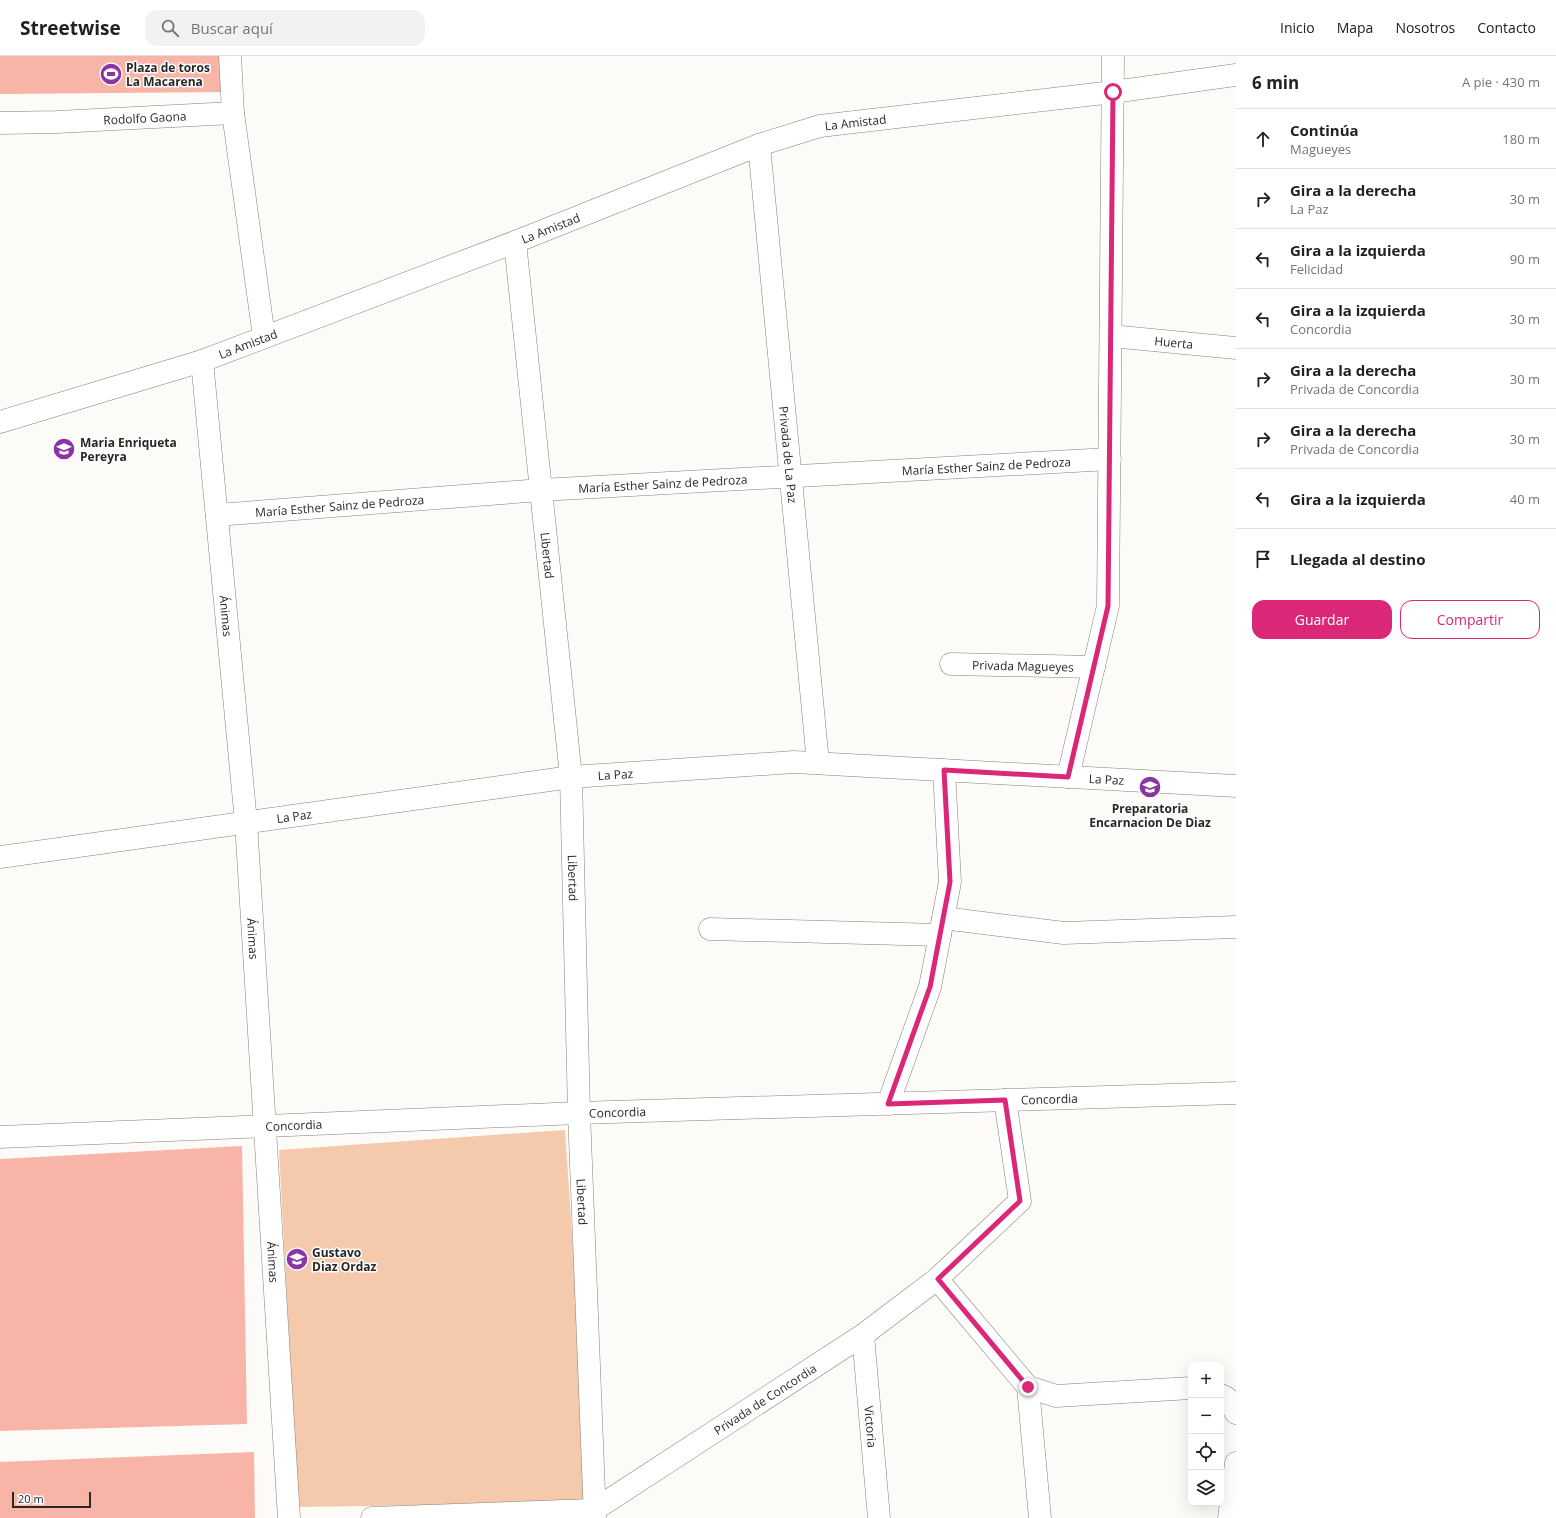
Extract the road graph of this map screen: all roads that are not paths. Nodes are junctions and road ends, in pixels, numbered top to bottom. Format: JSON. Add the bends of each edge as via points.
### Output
{"nodes":[{"id":1,"x":230,"y":56,"type":"edge"},
{"id":2,"x":1113,"y":56,"type":"edge"},
{"id":3,"x":1236,"y":75,"type":"edge"},
{"id":4,"x":1113,"y":92,"type":"junction"},
{"id":5,"x":233,"y":113,"type":"junction"},
{"id":6,"x":0,"y":123,"type":"edge"},
{"id":7,"x":759,"y":145,"type":"junction"},
{"id":8,"x":515,"y":242,"type":"junction"},
{"id":9,"x":1111,"y":336,"type":"junction"},
{"id":10,"x":264,"y":337,"type":"junction"},
{"id":11,"x":1236,"y":348,"type":"edge"},
{"id":12,"x":202,"y":361,"type":"junction"},
{"id":13,"x":0,"y":422,"type":"edge"},
{"id":14,"x":1110,"y":459,"type":"junction"},
{"id":15,"x":790,"y":476,"type":"junction"},
{"id":16,"x":541,"y":490,"type":"junction"},
{"id":17,"x":217,"y":515,"type":"junction"},
{"id":18,"x":951,"y":664,"type":"dead end"},
{"id":19,"x":1094,"y":667,"type":"junction"},
{"id":20,"x":818,"y":763,"type":"junction"},
{"id":21,"x":944,"y":770,"type":"junction"},
{"id":22,"x":571,"y":777,"type":"junction"},
{"id":23,"x":1068,"y":777,"type":"junction"},
{"id":24,"x":1236,"y":786,"type":"edge"},
{"id":25,"x":246,"y":822,"type":"junction"},
{"id":26,"x":0,"y":857,"type":"edge"},
{"id":27,"x":942,"y":926,"type":"junction"},
{"id":28,"x":1236,"y":927,"type":"edge"},
{"id":29,"x":710,"y":929,"type":"dead end"},
{"id":30,"x":1236,"y":1093,"type":"edge"},
{"id":31,"x":1005,"y":1100,"type":"junction"},
{"id":32,"x":888,"y":1104,"type":"junction"},
{"id":33,"x":579,"y":1113,"type":"junction"},
{"id":34,"x":264,"y":1126,"type":"junction"},
{"id":35,"x":0,"y":1137,"type":"edge"},
{"id":36,"x":938,"y":1279,"type":"junction"},
{"id":37,"x":863,"y":1335,"type":"junction"},
{"id":38,"x":1028,"y":1387,"type":"junction"},
{"id":39,"x":1188,"y":1388,"type":"edge"},
{"id":40,"x":1224,"y":1396,"type":"edge"},
{"id":41,"x":1236,"y":1413,"type":"edge"},
{"id":42,"x":1236,"y":1463,"type":"edge"},
{"id":43,"x":594,"y":1514,"type":"edge"},
{"id":44,"x":289,"y":1518,"type":"edge"},
{"id":45,"x":372,"y":1518,"type":"edge"},
{"id":46,"x":879,"y":1518,"type":"edge"},
{"id":47,"x":1040,"y":1518,"type":"edge"},
{"id":48,"x":1229,"y":1518,"type":"edge"}],
"edges":[{"from":1,"to":5,"type":"street"},
{"from":2,"to":4,"type":"street"},
{"from":3,"to":4,"type":"street","name":"La Amistad"},
{"from":4,"to":7,"type":"street","name":"La Amistad","via":[[820,126]]},
{"from":4,"to":9,"type":"street"},
{"from":5,"to":6,"type":"street","name":"Rodolfo Gaona"},
{"from":5,"to":10,"type":"street"},
{"from":7,"to":8,"type":"street","name":"La Amistad"},
{"from":7,"to":15,"type":"street","name":"Privada de La Paz"},
{"from":8,"to":10,"type":"street","name":"La Amistad"},
{"from":8,"to":16,"type":"street","name":"Libertad"},
{"from":9,"to":11,"type":"street","name":"Huerta"},
{"from":9,"to":14,"type":"street"},
{"from":10,"to":12,"type":"street","name":"La Amistad"},
{"from":12,"to":13,"type":"street","name":"La Amistad"},
{"from":12,"to":17,"type":"street","name":"Ánimas"},
{"from":14,"to":15,"type":"street","name":"María Esther Sainz de Pedroza"},
{"from":14,"to":19,"type":"street","via":[[1108,606]]},
{"from":15,"to":16,"type":"street","name":"María Esther Sainz de Pedroza"},
{"from":15,"to":20,"type":"street","name":"Privada de La Paz"},
{"from":16,"to":17,"type":"street","name":"María Esther Sainz de Pedroza"},
{"from":16,"to":22,"type":"street","name":"Libertad"},
{"from":17,"to":25,"type":"street","name":"Ánimas"},
{"from":18,"to":19,"type":"street","name":"Privada Magueyes"},
{"from":19,"to":23,"type":"street"},
{"from":20,"to":21,"type":"street","name":"La Paz"},
{"from":20,"to":22,"type":"street","name":"La Paz","via":[[794,762]]},
{"from":21,"to":23,"type":"street","name":"La Paz"},
{"from":21,"to":27,"type":"street","via":[[950,882]]},
{"from":22,"to":25,"type":"street","name":"La Paz"},
{"from":22,"to":33,"type":"street","name":"Libertad"},
{"from":23,"to":24,"type":"street","name":"La Paz"},
{"from":25,"to":26,"type":"street","name":"La Paz"},
{"from":25,"to":34,"type":"street","name":"Ánimas"},
{"from":27,"to":28,"type":"street","via":[[1064,933]]},
{"from":27,"to":29,"type":"street"},
{"from":27,"to":32,"type":"street","via":[[930,987]]},
{"from":30,"to":31,"type":"street","name":"Concordia"},
{"from":31,"to":32,"type":"street","name":"Concordia"},
{"from":31,"to":36,"type":"street","name":"Privada de Concordia","via":[[1020,1201]]},
{"from":32,"to":33,"type":"street","name":"Concordia"},
{"from":33,"to":34,"type":"street","name":"Concordia"},
{"from":33,"to":43,"type":"street","name":"Libertad"},
{"from":34,"to":35,"type":"street","name":"Concordia"},
{"from":34,"to":44,"type":"street","name":"Ánimas"},
{"from":36,"to":37,"type":"street","name":"Privada de Concordia"},
{"from":36,"to":38,"type":"street"},
{"from":37,"to":43,"type":"street","name":"Privada de Concordia"},
{"from":37,"to":46,"type":"street","name":"Victoria"},
{"from":38,"to":39,"type":"street","via":[[1056,1396]]},
{"from":38,"to":47,"type":"street"},
{"from":40,"to":41,"type":"street"},
{"from":42,"to":48,"type":"street"},
{"from":43,"to":45,"type":"street"}]}
